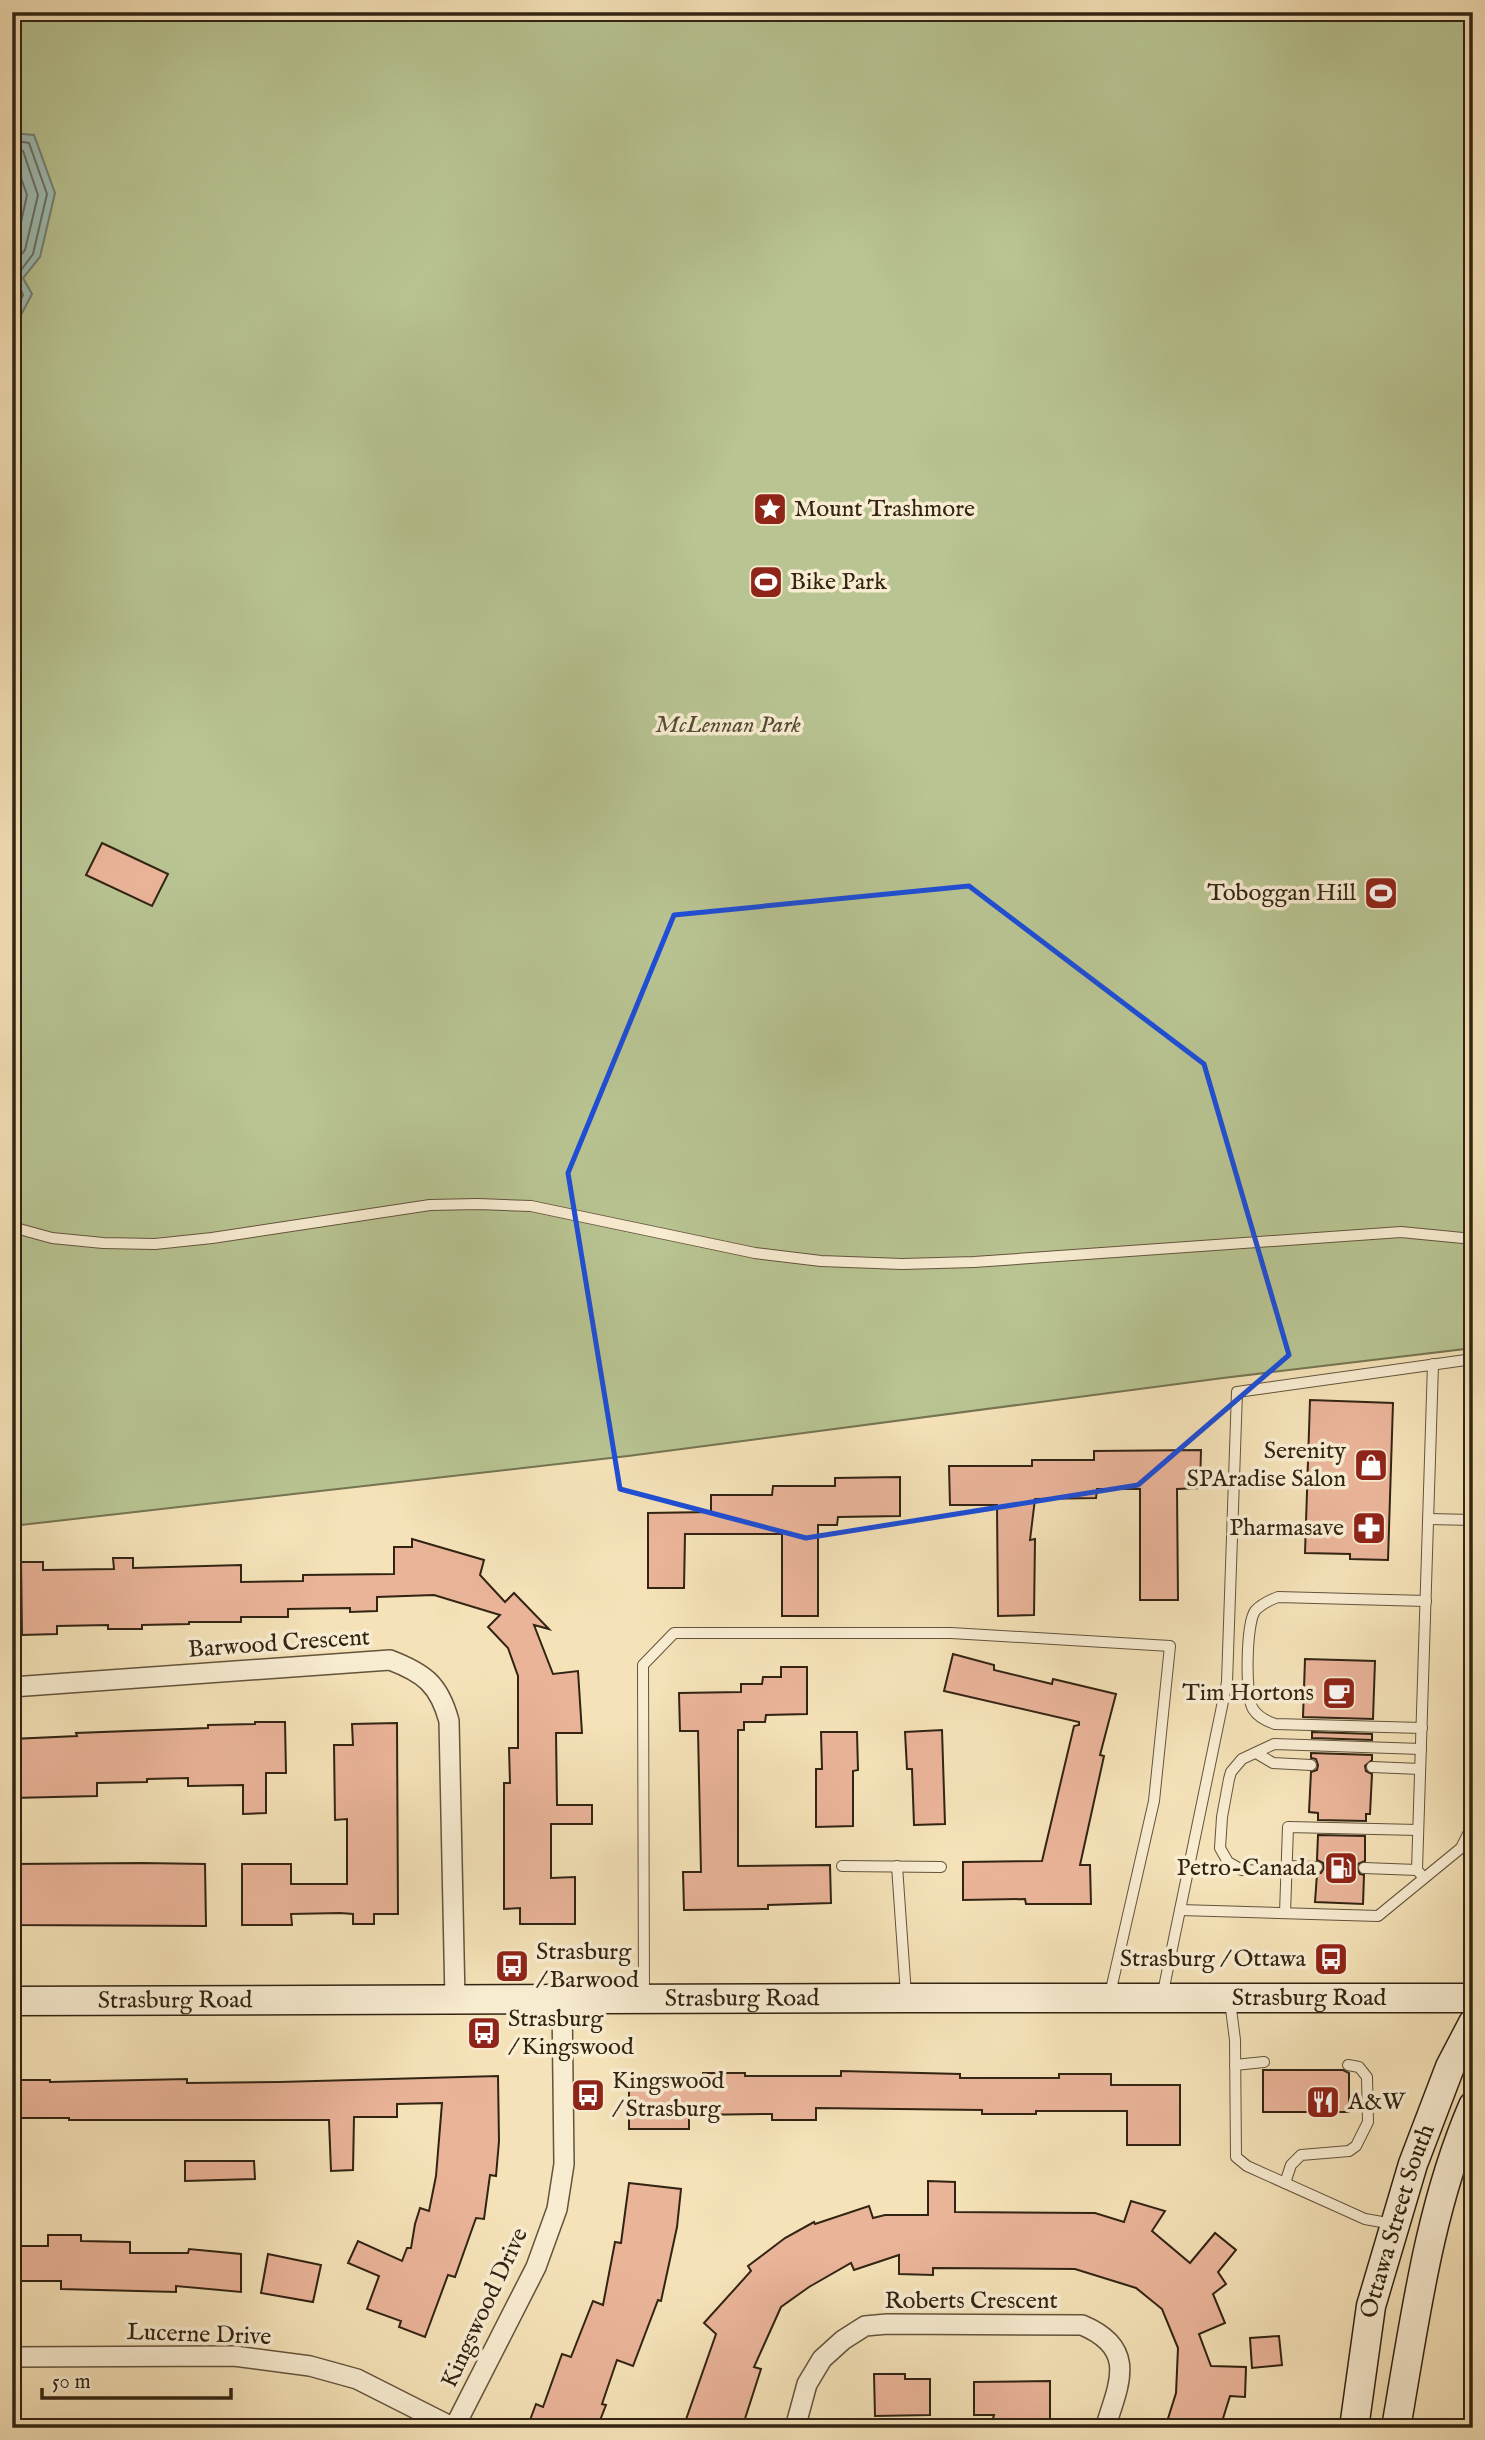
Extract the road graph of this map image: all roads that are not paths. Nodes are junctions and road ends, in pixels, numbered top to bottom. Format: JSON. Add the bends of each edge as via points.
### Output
{"nodes":[{"id":1,"x":12,"y":1227,"type":"edge"},
{"id":2,"x":1473,"y":1239,"type":"edge"},
{"id":3,"x":1473,"y":1359,"type":"edge"},
{"id":4,"x":1433,"y":1364,"type":"junction"},
{"id":5,"x":1429,"y":1519,"type":"junction"},
{"id":6,"x":1473,"y":1520,"type":"edge"},
{"id":7,"x":1426,"y":1601,"type":"junction"},
{"id":8,"x":12,"y":1687,"type":"edge"},
{"id":9,"x":1422,"y":1728,"type":"junction"},
{"id":10,"x":1421,"y":1749,"type":"junction"},
{"id":11,"x":1256,"y":1753,"type":"junction"},
{"id":12,"x":1311,"y":1765,"type":"dead end"},
{"id":13,"x":1372,"y":1767,"type":"dead end"},
{"id":14,"x":1420,"y":1769,"type":"junction"},
{"id":15,"x":1473,"y":1824,"type":"edge"},
{"id":16,"x":1418,"y":1830,"type":"junction"},
{"id":17,"x":842,"y":1866,"type":"dead end"},
{"id":18,"x":897,"y":1866,"type":"junction"},
{"id":19,"x":940,"y":1867,"type":"dead end"},
{"id":20,"x":1317,"y":1867,"type":"dead end"},
{"id":21,"x":1364,"y":1868,"type":"dead end"},
{"id":22,"x":1287,"y":1869,"type":"junction"},
{"id":23,"x":1420,"y":1874,"type":"junction"},
{"id":24,"x":1180,"y":1910,"type":"junction"},
{"id":25,"x":1286,"y":1913,"type":"junction"},
{"id":26,"x":906,"y":1997,"type":"junction"},
{"id":27,"x":1110,"y":1997,"type":"junction"},
{"id":28,"x":1162,"y":1997,"type":"junction"},
{"id":29,"x":1230,"y":1997,"type":"junction"},
{"id":30,"x":1473,"y":1998,"type":"edge"},
{"id":31,"x":562,"y":1999,"type":"junction"},
{"id":32,"x":644,"y":1999,"type":"junction"},
{"id":33,"x":455,"y":2000,"type":"junction"},
{"id":34,"x":12,"y":2001,"type":"edge"},
{"id":35,"x":1473,"y":2024,"type":"edge"},
{"id":36,"x":1264,"y":2062,"type":"dead end"},
{"id":37,"x":1235,"y":2065,"type":"junction"},
{"id":38,"x":1348,"y":2065,"type":"dead end"},
{"id":39,"x":1473,"y":2106,"type":"edge"},
{"id":40,"x":1284,"y":2183,"type":"junction"},
{"id":41,"x":1396,"y":2224,"type":"junction"},
{"id":42,"x":12,"y":2357,"type":"edge"},
{"id":43,"x":454,"y":2428,"type":"edge"},
{"id":44,"x":794,"y":2428,"type":"edge"},
{"id":45,"x":1105,"y":2428,"type":"edge"},
{"id":46,"x":1353,"y":2428,"type":"edge"},
{"id":47,"x":1396,"y":2428,"type":"edge"}],
"edges":[{"from":1,"to":2,"type":"lane","via":[[52,1238],[155,1244],[430,1205],[531,1206],[755,1253],[902,1264],[1401,1232]]},
{"from":3,"to":4,"type":"lane"},
{"from":4,"to":5,"type":"lane"},
{"from":4,"to":24,"type":"lane","via":[[1237,1392],[1227,1682]]},
{"from":5,"to":6,"type":"lane"},
{"from":5,"to":7,"type":"lane"},
{"from":7,"to":9,"type":"lane"},
{"from":7,"to":9,"type":"lane","via":[[1278,1597],[1256,1610],[1250,1621],[1248,1697],[1263,1719],[1275,1724]]},
{"from":8,"to":33,"type":"street","name":"Barwood Crescent","via":[[390,1660],[414,1670],[432,1683],[449,1721]]},
{"from":9,"to":10,"type":"lane"},
{"from":10,"to":11,"type":"lane","via":[[1274,1744]]},
{"from":10,"to":14,"type":"lane"},
{"from":11,"to":12,"type":"lane","via":[[1273,1763]]},
{"from":11,"to":22,"type":"lane","via":[[1242,1759],[1231,1772],[1220,1848],[1228,1862],[1242,1870]]},
{"from":13,"to":14,"type":"lane"},
{"from":14,"to":16,"type":"lane"},
{"from":15,"to":23,"type":"lane","via":[[1461,1848]]},
{"from":16,"to":22,"type":"lane","via":[[1288,1827]]},
{"from":16,"to":23,"type":"lane"},
{"from":17,"to":18,"type":"lane"},
{"from":18,"to":19,"type":"lane"},
{"from":18,"to":26,"type":"lane"},
{"from":20,"to":22,"type":"lane"},
{"from":21,"to":23,"type":"lane"},
{"from":22,"to":25,"type":"lane"},
{"from":23,"to":25,"type":"lane","via":[[1378,1916]]},
{"from":24,"to":25,"type":"lane"},
{"from":24,"to":28,"type":"lane"},
{"from":26,"to":27,"type":"street","name":"Strasburg Road"},
{"from":26,"to":32,"type":"street","name":"Strasburg Road"},
{"from":27,"to":28,"type":"street","name":"Strasburg Road"},
{"from":27,"to":32,"type":"lane","via":[[1154,1801],[1170,1646],[951,1633],[674,1633],[643,1665]]},
{"from":28,"to":29,"type":"street","name":"Strasburg Road"},
{"from":29,"to":30,"type":"street","name":"Strasburg Road"},
{"from":29,"to":37,"type":"lane"},
{"from":31,"to":32,"type":"street","name":"Strasburg Road"},
{"from":31,"to":33,"type":"street","name":"Strasburg Road"},
{"from":31,"to":43,"type":"street","name":"Kingswood Drive","via":[[564,2164],[557,2209],[536,2267]]},
{"from":33,"to":34,"type":"street","name":"Strasburg Road"},
{"from":35,"to":41,"type":"street","name":"Ottawa Street South","via":[[1450,2067]]},
{"from":36,"to":37,"type":"lane"},
{"from":37,"to":40,"type":"lane","via":[[1236,2157]]},
{"from":38,"to":40,"type":"lane","via":[[1359,2067],[1367,2077],[1368,2122],[1356,2146],[1349,2151],[1301,2155]]},
{"from":39,"to":47,"type":"street","name":"Ottawa Street South","via":[[1437,2209]]},
{"from":40,"to":41,"type":"lane","via":[[1365,2219]]},
{"from":41,"to":46,"type":"street","name":"Ottawa Street South","via":[[1371,2306]]},
{"from":42,"to":43,"type":"street","name":"Lucerne Drive","via":[[234,2356],[310,2366],[357,2379]]},
{"from":44,"to":45,"type":"street","name":"Roberts Crescent","via":[[807,2384],[822,2359],[865,2326],[887,2324],[1082,2325],[1098,2332],[1121,2360]]}]}
